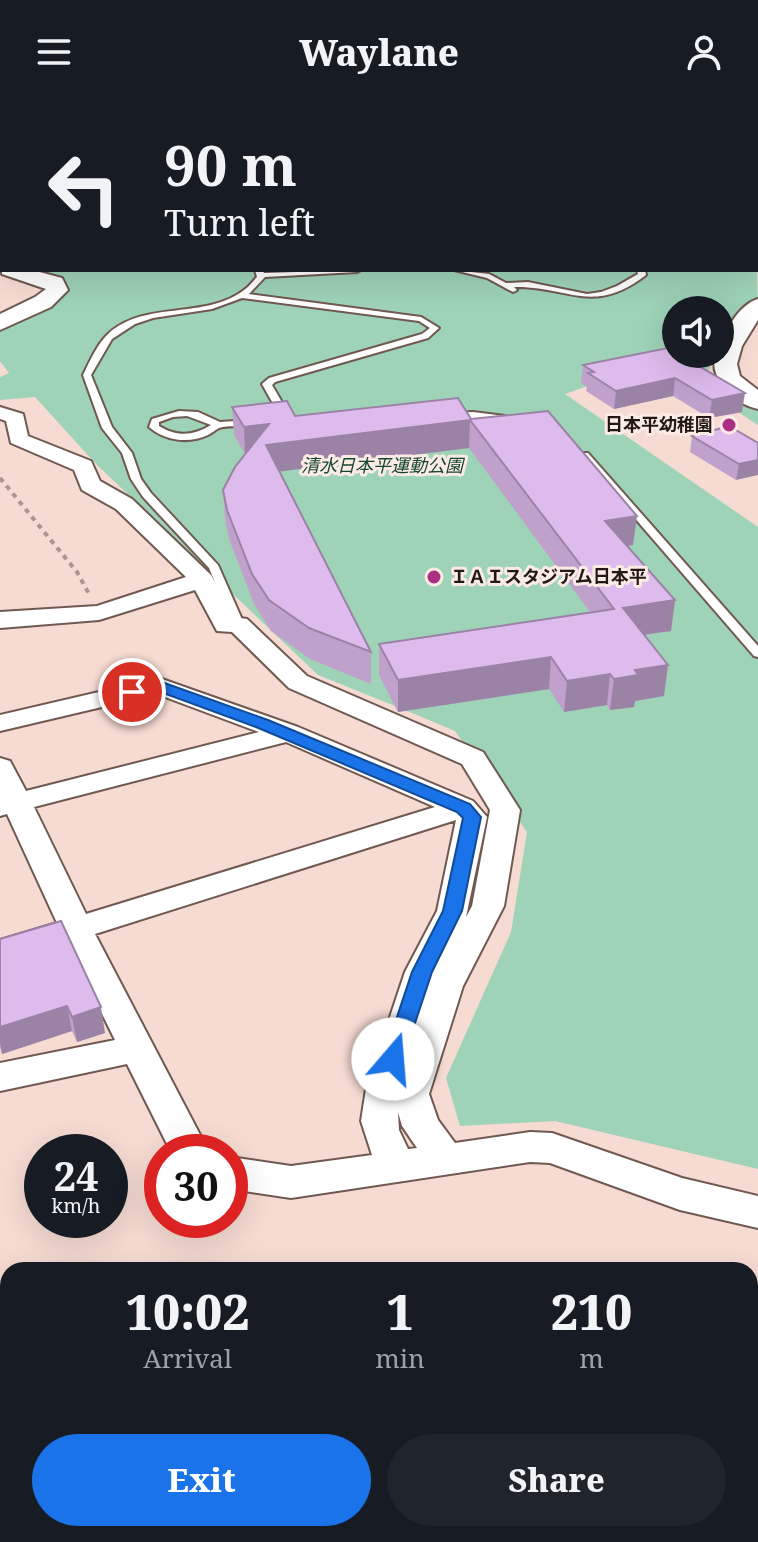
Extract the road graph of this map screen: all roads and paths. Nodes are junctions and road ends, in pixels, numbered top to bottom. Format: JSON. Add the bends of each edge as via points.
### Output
{"nodes":[{"id":1,"x":16,"y":272,"type":"edge"},
{"id":2,"x":260,"y":272,"type":"edge"},
{"id":3,"x":468,"y":272,"type":"edge"},
{"id":4,"x":641,"y":272,"type":"edge"},
{"id":5,"x":507,"y":285,"type":"junction"},
{"id":6,"x":516,"y":292,"type":"dead end"},
{"id":7,"x":244,"y":296,"type":"junction"},
{"id":8,"x":758,"y":306,"type":"edge"},
{"id":9,"x":0,"y":323,"type":"edge"},
{"id":10,"x":758,"y":402,"type":"edge"},
{"id":11,"x":0,"y":413,"type":"edge"},
{"id":12,"x":431,"y":417,"type":"edge"},
{"id":13,"x":273,"y":421,"type":"edge"},
{"id":14,"x":516,"y":421,"type":"edge"},
{"id":15,"x":259,"y":422,"type":"edge"},
{"id":16,"x":218,"y":425,"type":"junction"},
{"id":17,"x":577,"y":446,"type":"edge"},
{"id":18,"x":0,"y":478,"type":"edge"},
{"id":19,"x":202,"y":580,"type":"junction"},
{"id":20,"x":99,"y":613,"type":"junction"},
{"id":21,"x":0,"y":620,"type":"edge"},
{"id":22,"x":238,"y":624,"type":"junction"},
{"id":23,"x":758,"y":653,"type":"edge"},
{"id":24,"x":0,"y":723,"type":"edge"},
{"id":25,"x":288,"y":733,"type":"junction"},
{"id":26,"x":0,"y":767,"type":"edge"},
{"id":27,"x":8,"y":805,"type":"edge"},
{"id":28,"x":463,"y":808,"type":"junction"},
{"id":29,"x":76,"y":928,"type":"junction"},
{"id":30,"x":0,"y":952,"type":"edge"},
{"id":31,"x":137,"y":1049,"type":"junction"},
{"id":32,"x":0,"y":1077,"type":"edge"},
{"id":33,"x":398,"y":1091,"type":"junction"},
{"id":34,"x":181,"y":1134,"type":"edge"},
{"id":35,"x":447,"y":1160,"type":"junction"},
{"id":36,"x":398,"y":1167,"type":"junction"},
{"id":37,"x":248,"y":1176,"type":"edge"},
{"id":38,"x":758,"y":1212,"type":"edge"}],
"edges":[{"from":1,"to":9,"type":"street","via":[[54,283],[57,290]]},
{"from":2,"to":7,"type":"lane"},
{"from":3,"to":5,"type":"lane"},
{"from":4,"to":5,"type":"lane","via":[[600,296],[574,296],[539,284]]},
{"from":5,"to":6,"type":"lane"},
{"from":7,"to":13,"type":"lane","via":[[421,319],[435,328],[425,336],[272,380],[267,384],[290,420]]},
{"from":7,"to":22,"type":"lane","via":[[125,326],[104,344],[87,375],[107,428],[127,453],[136,479],[214,567]]},
{"from":8,"to":10,"type":"street","via":[[724,364],[731,381]]},
{"from":11,"to":19,"type":"street","via":[[16,418],[18,439],[83,466],[90,485],[124,504]]},
{"from":12,"to":14,"type":"lane"},
{"from":15,"to":16,"type":"lane"},
{"from":16,"to":16,"type":"lane","via":[[185,437],[154,427],[155,421],[180,413],[205,416]]},
{"from":17,"to":23,"type":"lane"},
{"from":18,"to":20,"type":"path","via":[[77,572]]},
{"from":19,"to":20,"type":"street"},
{"from":19,"to":22,"type":"street","via":[[226,626]]},
{"from":20,"to":21,"type":"street"},
{"from":22,"to":33,"type":"street","via":[[298,682],[473,758],[505,810],[488,906]]},
{"from":24,"to":25,"type":"street","via":[[159,686]]},
{"from":25,"to":27,"type":"street"},
{"from":25,"to":28,"type":"street"},
{"from":26,"to":27,"type":"street"},
{"from":27,"to":29,"type":"street"},
{"from":28,"to":29,"type":"street"},
{"from":28,"to":33,"type":"street","via":[[472,817],[453,911],[422,972]]},
{"from":29,"to":30,"type":"street"},
{"from":29,"to":31,"type":"street"},
{"from":31,"to":32,"type":"street"},
{"from":31,"to":34,"type":"street"},
{"from":33,"to":35,"type":"street"},
{"from":33,"to":36,"type":"street","via":[[377,1118]]},
{"from":35,"to":36,"type":"street"},
{"from":35,"to":38,"type":"street","via":[[552,1148],[680,1194]]},
{"from":36,"to":37,"type":"street","via":[[291,1182]]}]}
